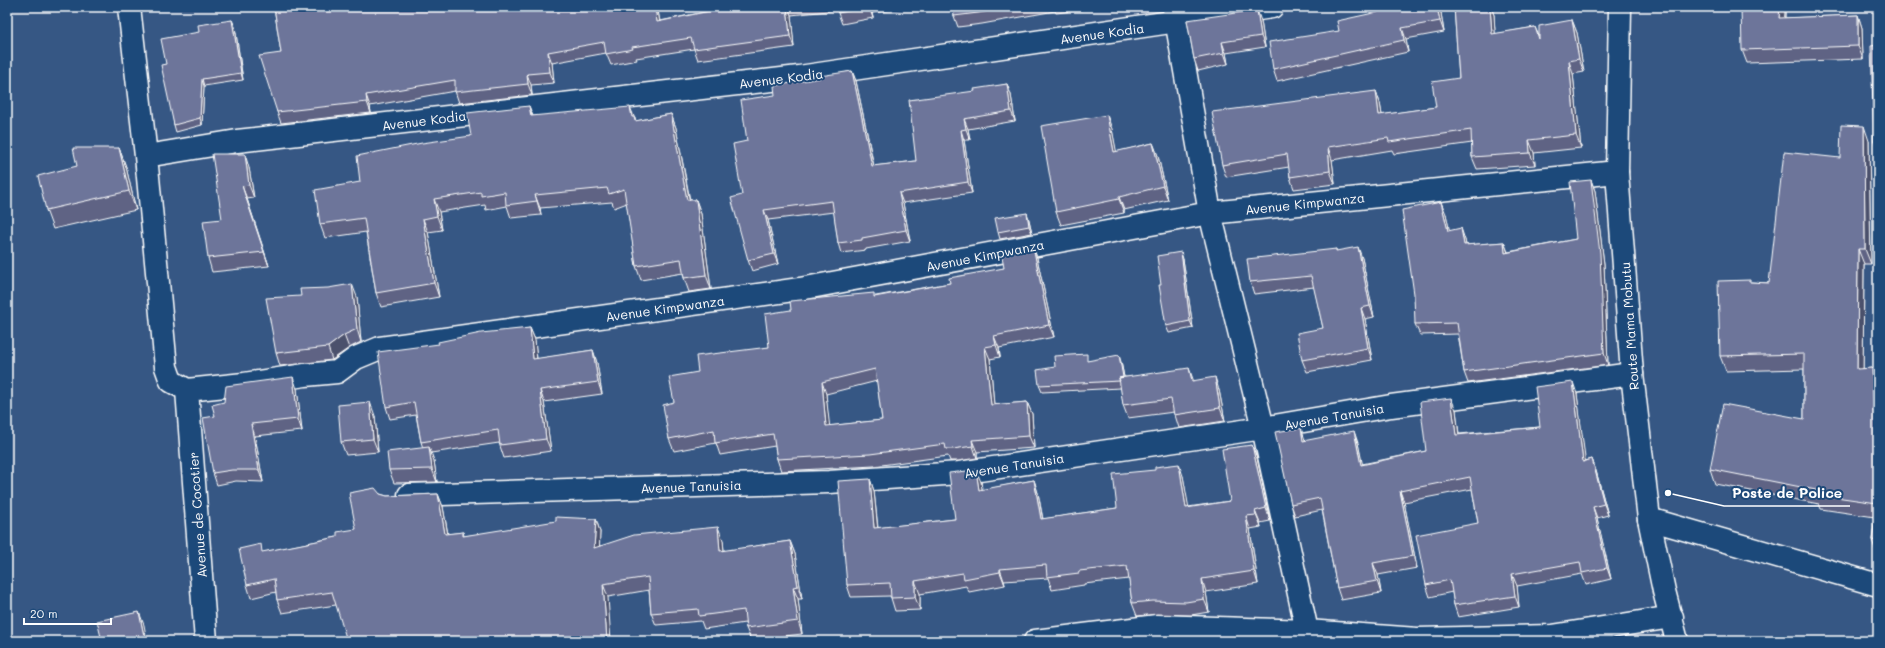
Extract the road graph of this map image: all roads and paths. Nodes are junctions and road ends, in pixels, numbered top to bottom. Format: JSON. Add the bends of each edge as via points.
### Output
{"nodes":[{"id":1,"x":129,"y":7,"type":"edge"},
{"id":2,"x":1272,"y":7,"type":"edge"},
{"id":3,"x":1620,"y":7,"type":"edge"},
{"id":4,"x":1176,"y":14,"type":"edge"},
{"id":5,"x":146,"y":156,"type":"junction"},
{"id":6,"x":1617,"y":172,"type":"junction"},
{"id":7,"x":1210,"y":213,"type":"junction"},
{"id":8,"x":1632,"y":374,"type":"junction"},
{"id":9,"x":187,"y":390,"type":"junction"},
{"id":10,"x":1263,"y":428,"type":"junction"},
{"id":11,"x":391,"y":496,"type":"edge"},
{"id":12,"x":1649,"y":520,"type":"junction"},
{"id":13,"x":1878,"y":585,"type":"edge"},
{"id":14,"x":1672,"y":617,"type":"junction"},
{"id":15,"x":1307,"y":631,"type":"junction"},
{"id":16,"x":206,"y":641,"type":"edge"},
{"id":17,"x":1035,"y":641,"type":"edge"},
{"id":18,"x":1677,"y":641,"type":"edge"}],
"edges":[{"from":1,"to":5,"type":"street"},
{"from":2,"to":4,"type":"street","name":"Avenue Kodia"},
{"from":3,"to":6,"type":"street","name":"Route Mama Mobutu"},
{"from":4,"to":5,"type":"street","name":"Avenue Kodia","via":[[799,77],[237,141]]},
{"from":4,"to":7,"type":"street"},
{"from":5,"to":9,"type":"street","via":[[166,366],[170,381]]},
{"from":6,"to":7,"type":"street","name":"Avenue Kimpwanza"},
{"from":6,"to":8,"type":"street","name":"Route Mama Mobutu"},
{"from":7,"to":9,"type":"street","name":"Avenue Kimpwanza","via":[[800,289],[380,348],[356,358],[337,372]]},
{"from":7,"to":10,"type":"street"},
{"from":8,"to":10,"type":"street","name":"Avenue Tanuisia","via":[[1391,406]]},
{"from":8,"to":12,"type":"street","name":"Route Mama Mobutu"},
{"from":9,"to":16,"type":"street","name":"Avenue de Cocotier"},
{"from":10,"to":11,"type":"street","name":"Avenue Tanuisia","via":[[959,473],[829,482]]},
{"from":10,"to":15,"type":"street"},
{"from":12,"to":13,"type":"street"},
{"from":12,"to":14,"type":"street","name":"Route Mama Mobutu"},
{"from":14,"to":15,"type":"street","via":[[1552,636],[1417,639]]},
{"from":14,"to":18,"type":"street","name":"Route Mama Mobutu"},
{"from":15,"to":17,"type":"street","via":[[1157,626]]}]}
